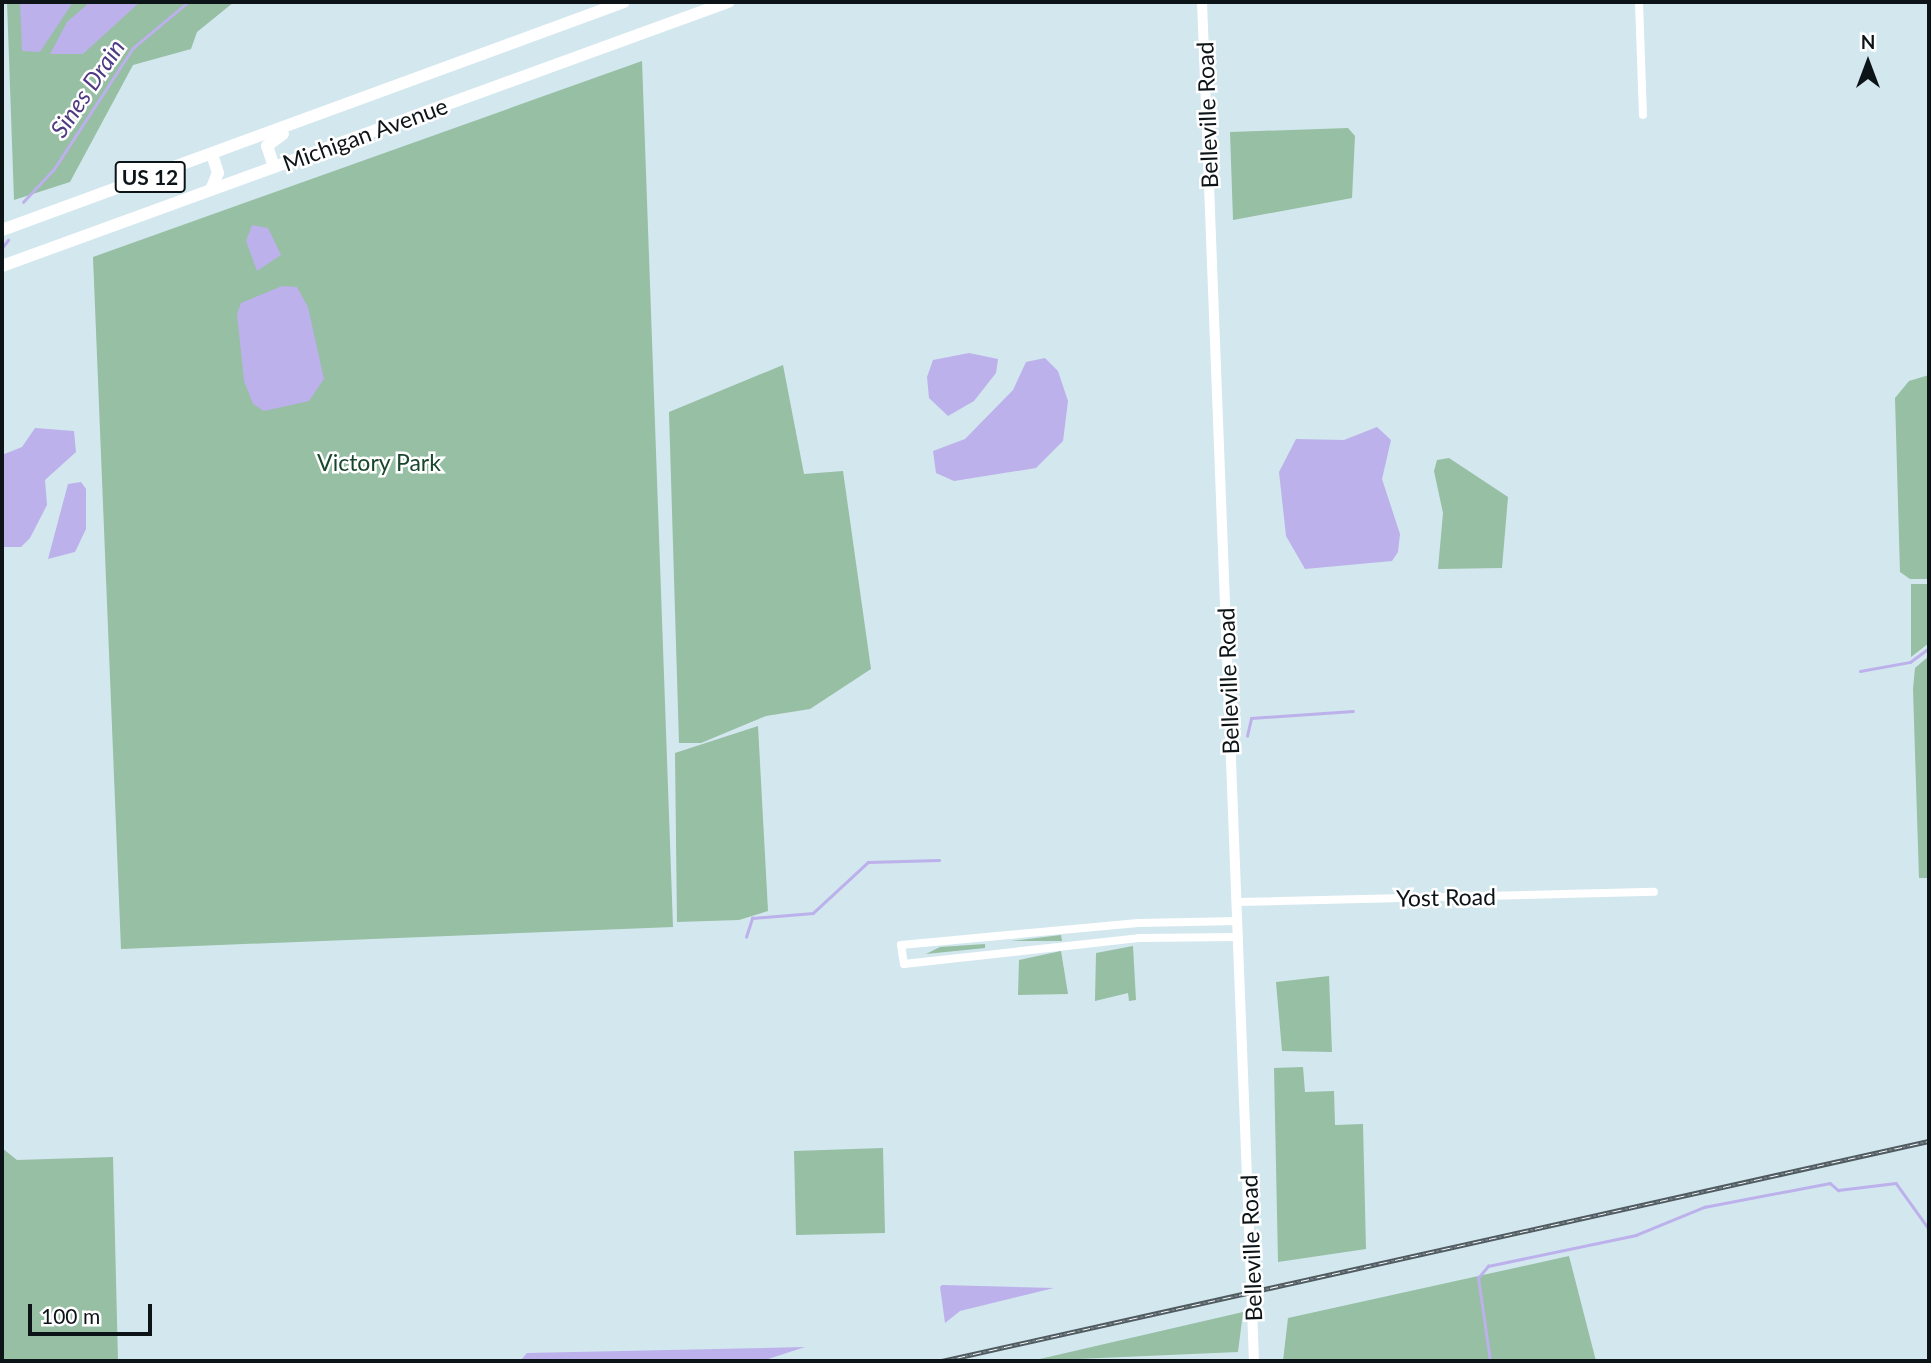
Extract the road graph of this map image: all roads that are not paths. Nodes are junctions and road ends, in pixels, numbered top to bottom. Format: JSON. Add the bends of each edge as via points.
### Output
{"nodes":[{"id":1,"x":624,"y":2,"type":"edge"},
{"id":2,"x":728,"y":2,"type":"edge"},
{"id":3,"x":1202,"y":2,"type":"edge"},
{"id":4,"x":1639,"y":2,"type":"edge"},
{"id":5,"x":361,"y":99,"type":"junction"},
{"id":6,"x":1643,"y":115,"type":"dead end"},
{"id":7,"x":212,"y":154,"type":"junction"},
{"id":8,"x":274,"y":167,"type":"junction"},
{"id":9,"x":211,"y":190,"type":"junction"},
{"id":10,"x":2,"y":230,"type":"edge"},
{"id":11,"x":2,"y":267,"type":"edge"},
{"id":12,"x":1654,"y":892,"type":"dead end"},
{"id":13,"x":1237,"y":902,"type":"junction"},
{"id":14,"x":1238,"y":921,"type":"junction"},
{"id":15,"x":1138,"y":923,"type":"junction"},
{"id":16,"x":1079,"y":929,"type":"junction"},
{"id":17,"x":1002,"y":936,"type":"junction"},
{"id":18,"x":1239,"y":937,"type":"junction"},
{"id":19,"x":1139,"y":938,"type":"junction"},
{"id":20,"x":1081,"y":944,"type":"junction"},
{"id":21,"x":1003,"y":953,"type":"junction"},
{"id":22,"x":1254,"y":1361,"type":"edge"}],
"edges":[{"from":1,"to":5,"type":"main road","name":"Michigan Avenue","number":"US 12"},
{"from":2,"to":8,"type":"main road","name":"Michigan Avenue","number":"US 12"},
{"from":3,"to":13,"type":"main road","name":"Belleville Road"},
{"from":4,"to":6,"type":"street"},
{"from":5,"to":7,"type":"main road","name":"Michigan Avenue","number":"US 12"},
{"from":5,"to":8,"type":"main road","via":[[357,108],[269,142]]},
{"from":7,"to":9,"type":"main road","via":[[218,173]]},
{"from":7,"to":10,"type":"main road","name":"Michigan Avenue","number":"US 12"},
{"from":8,"to":9,"type":"main road","name":"Michigan Avenue","number":"US 12"},
{"from":9,"to":11,"type":"main road","name":"Michigan Avenue","number":"US 12"},
{"from":12,"to":13,"type":"street","name":"Yost Road"},
{"from":13,"to":14,"type":"main road","name":"Belleville Road"},
{"from":14,"to":15,"type":"street"},
{"from":14,"to":18,"type":"main road","name":"Belleville Road"},
{"from":15,"to":16,"type":"street"},
{"from":15,"to":19,"type":"street"},
{"from":16,"to":17,"type":"street"},
{"from":16,"to":20,"type":"street"},
{"from":17,"to":21,"type":"street"},
{"from":17,"to":21,"type":"street","via":[[901,945],[904,964]]},
{"from":18,"to":19,"type":"street"},
{"from":18,"to":22,"type":"main road","name":"Belleville Road"},
{"from":19,"to":20,"type":"street"},
{"from":20,"to":21,"type":"street"}]}
